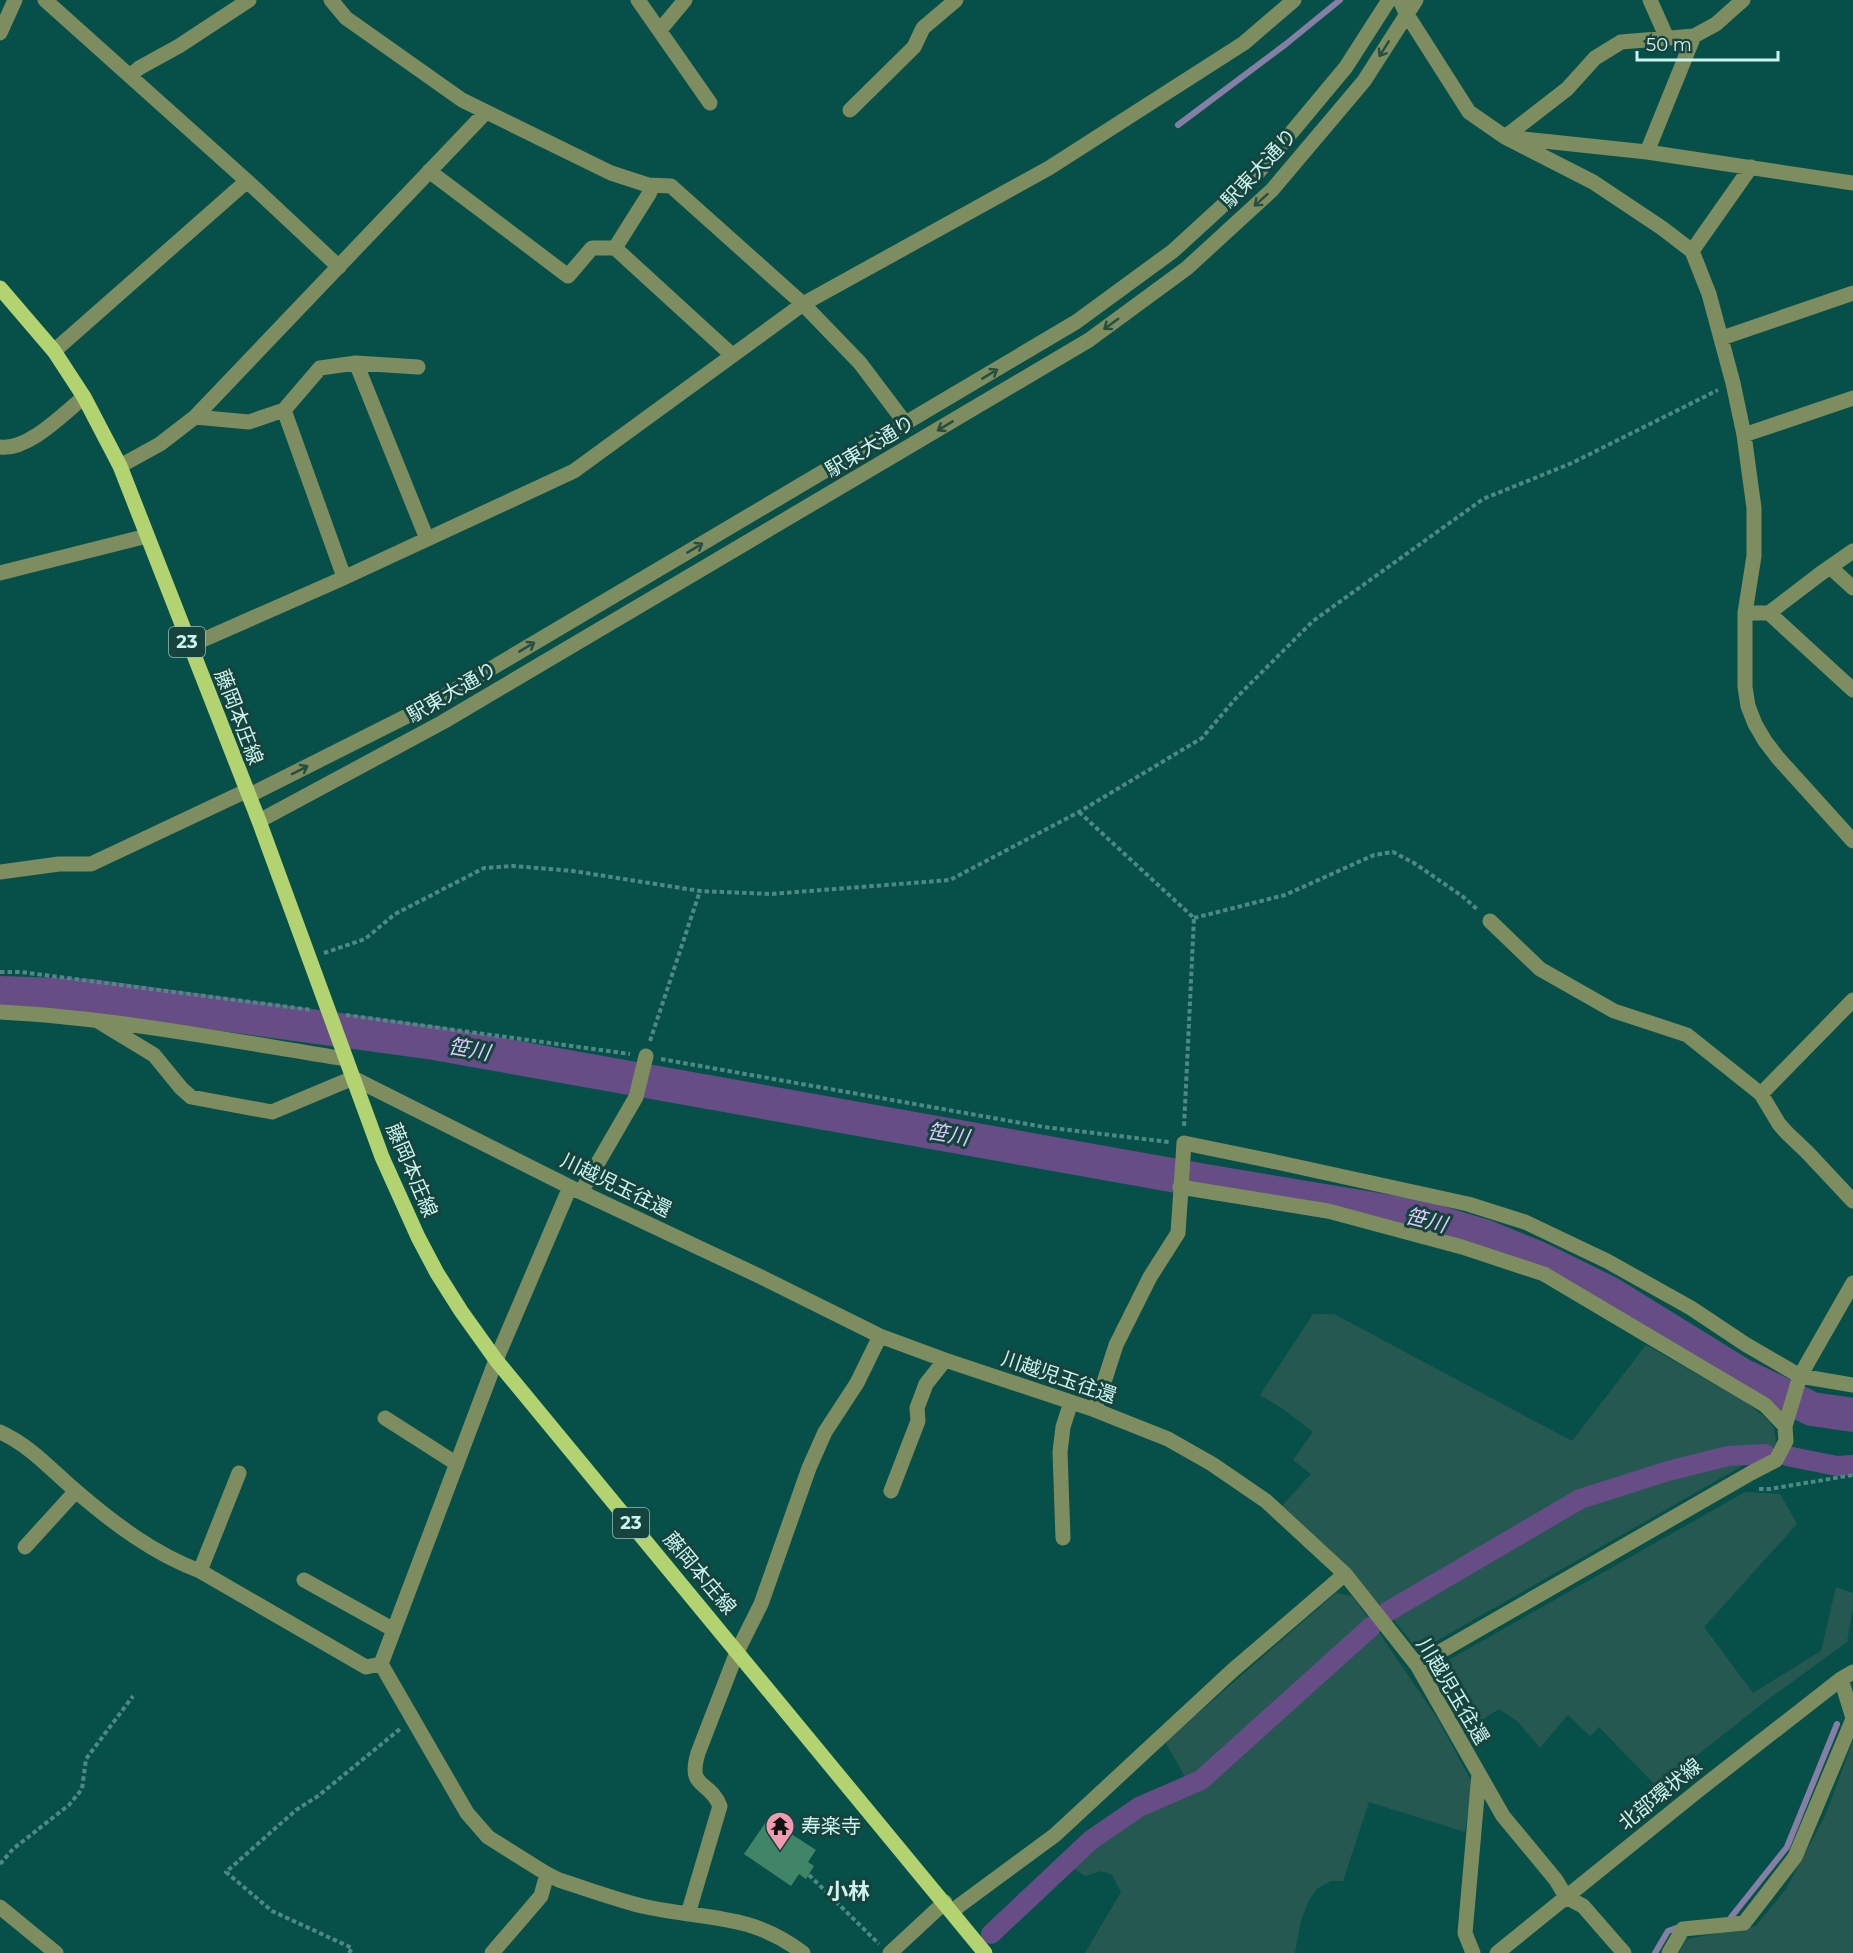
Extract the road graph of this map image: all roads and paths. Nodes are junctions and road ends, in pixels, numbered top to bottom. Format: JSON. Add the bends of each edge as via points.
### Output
{"nodes":[{"id":1,"x":15,"y":0,"type":"edge"},
{"id":2,"x":45,"y":0,"type":"edge"},
{"id":3,"x":249,"y":0,"type":"edge"},
{"id":4,"x":331,"y":0,"type":"edge"},
{"id":5,"x":638,"y":0,"type":"edge"},
{"id":6,"x":685,"y":0,"type":"edge"},
{"id":7,"x":956,"y":0,"type":"edge"},
{"id":8,"x":1294,"y":0,"type":"edge"},
{"id":9,"x":1389,"y":0,"type":"edge"},
{"id":10,"x":1416,"y":0,"type":"edge"},
{"id":11,"x":1650,"y":0,"type":"edge"},
{"id":12,"x":1743,"y":0,"type":"edge"},
{"id":13,"x":1403,"y":7,"type":"edge"},
{"id":14,"x":660,"y":30,"type":"junction"},
{"id":15,"x":0,"y":33,"type":"edge"},
{"id":16,"x":1694,"y":36,"type":"junction"},
{"id":17,"x":1667,"y":38,"type":"junction"},
{"id":18,"x":130,"y":76,"type":"junction"},
{"id":19,"x":710,"y":103,"type":"dead end"},
{"id":20,"x":850,"y":110,"type":"dead end"},
{"id":21,"x":486,"y":112,"type":"junction"},
{"id":22,"x":1505,"y":137,"type":"junction"},
{"id":23,"x":1647,"y":152,"type":"junction"},
{"id":24,"x":1751,"y":167,"type":"junction"},
{"id":25,"x":429,"y":171,"type":"junction"},
{"id":26,"x":247,"y":182,"type":"junction"},
{"id":27,"x":1853,"y":183,"type":"edge"},
{"id":28,"x":652,"y":186,"type":"junction"},
{"id":29,"x":615,"y":248,"type":"junction"},
{"id":30,"x":1692,"y":251,"type":"junction"},
{"id":31,"x":339,"y":267,"type":"junction"},
{"id":32,"x":0,"y":288,"type":"edge"},
{"id":33,"x":1853,"y":293,"type":"edge"},
{"id":34,"x":803,"y":304,"type":"junction"},
{"id":35,"x":1722,"y":338,"type":"junction"},
{"id":36,"x":54,"y":351,"type":"junction"},
{"id":37,"x":732,"y":354,"type":"junction"},
{"id":38,"x":356,"y":363,"type":"junction"},
{"id":39,"x":418,"y":367,"type":"dead end"},
{"id":40,"x":1733,"y":383,"type":"junction"},
{"id":41,"x":84,"y":397,"type":"junction"},
{"id":42,"x":1853,"y":398,"type":"edge"},
{"id":43,"x":284,"y":410,"type":"junction"},
{"id":44,"x":195,"y":417,"type":"junction"},
{"id":45,"x":906,"y":424,"type":"junction"},
{"id":46,"x":1744,"y":435,"type":"junction"},
{"id":47,"x":0,"y":447,"type":"edge"},
{"id":48,"x":120,"y":466,"type":"junction"},
{"id":49,"x":147,"y":536,"type":"junction"},
{"id":50,"x":427,"y":539,"type":"junction"},
{"id":51,"x":1853,"y":551,"type":"edge"},
{"id":52,"x":1830,"y":567,"type":"junction"},
{"id":53,"x":0,"y":573,"type":"edge"},
{"id":54,"x":344,"y":577,"type":"junction"},
{"id":55,"x":1853,"y":588,"type":"edge"},
{"id":56,"x":1745,"y":613,"type":"junction"},
{"id":57,"x":1769,"y":613,"type":"junction"},
{"id":58,"x":189,"y":646,"type":"junction"},
{"id":59,"x":1853,"y":690,"type":"edge"},
{"id":60,"x":247,"y":794,"type":"junction"},
{"id":61,"x":1079,"y":812,"type":"junction"},
{"id":62,"x":259,"y":821,"type":"junction"},
{"id":63,"x":1853,"y":841,"type":"edge"},
{"id":64,"x":0,"y":872,"type":"edge"},
{"id":65,"x":700,"y":891,"type":"junction"},
{"id":66,"x":1194,"y":918,"type":"junction"},
{"id":67,"x":1490,"y":921,"type":"joint"},
{"id":68,"x":309,"y":958,"type":"junction"},
{"id":69,"x":0,"y":972,"type":"edge"},
{"id":70,"x":1853,"y":1000,"type":"edge"},
{"id":71,"x":0,"y":1012,"type":"edge"},
{"id":72,"x":331,"y":1016,"type":"junction"},
{"id":73,"x":98,"y":1021,"type":"junction"},
{"id":74,"x":345,"y":1056,"type":"junction"},
{"id":75,"x":646,"y":1056,"type":"junction"},
{"id":76,"x":353,"y":1078,"type":"junction"},
{"id":77,"x":1761,"y":1094,"type":"junction"},
{"id":78,"x":1184,"y":1147,"type":"junction"},
{"id":79,"x":1180,"y":1187,"type":"junction"},
{"id":80,"x":576,"y":1189,"type":"junction"},
{"id":81,"x":1853,"y":1201,"type":"edge"},
{"id":82,"x":1853,"y":1283,"type":"edge"},
{"id":83,"x":880,"y":1336,"type":"junction"},
{"id":84,"x":496,"y":1360,"type":"junction"},
{"id":85,"x":945,"y":1360,"type":"junction"},
{"id":86,"x":1800,"y":1376,"type":"junction"},
{"id":87,"x":1853,"y":1385,"type":"edge"},
{"id":88,"x":1071,"y":1402,"type":"junction"},
{"id":89,"x":1095,"y":1410,"type":"junction"},
{"id":90,"x":385,"y":1418,"type":"dead end"},
{"id":91,"x":1787,"y":1420,"type":"junction"},
{"id":92,"x":0,"y":1432,"type":"edge"},
{"id":93,"x":457,"y":1464,"type":"junction"},
{"id":94,"x":239,"y":1473,"type":"dead end"},
{"id":95,"x":1853,"y":1475,"type":"edge"},
{"id":96,"x":1741,"y":1478,"type":"junction"},
{"id":97,"x":76,"y":1491,"type":"junction"},
{"id":98,"x":891,"y":1491,"type":"dead end"},
{"id":99,"x":1063,"y":1538,"type":"dead end"},
{"id":100,"x":25,"y":1547,"type":"dead end"},
{"id":101,"x":200,"y":1571,"type":"junction"},
{"id":102,"x":1345,"y":1574,"type":"junction"},
{"id":103,"x":304,"y":1580,"type":"dead end"},
{"id":104,"x":394,"y":1630,"type":"junction"},
{"id":105,"x":737,"y":1652,"type":"junction"},
{"id":106,"x":381,"y":1664,"type":"junction"},
{"id":107,"x":1417,"y":1665,"type":"junction"},
{"id":108,"x":1847,"y":1676,"type":"edge"},
{"id":109,"x":133,"y":1696,"type":"dead end"},
{"id":110,"x":1853,"y":1718,"type":"edge"},
{"id":111,"x":412,"y":1719,"type":"junction"},
{"id":112,"x":1479,"y":1774,"type":"junction"},
{"id":113,"x":0,"y":1864,"type":"edge"},
{"id":114,"x":547,"y":1874,"type":"junction"},
{"id":115,"x":809,"y":1875,"type":"dead end"},
{"id":116,"x":1566,"y":1897,"type":"junction"},
{"id":117,"x":0,"y":1906,"type":"edge"},
{"id":118,"x":948,"y":1906,"type":"junction"},
{"id":119,"x":688,"y":1914,"type":"junction"},
{"id":120,"x":885,"y":1949,"type":"edge"},
{"id":121,"x":56,"y":1953,"type":"edge"},
{"id":122,"x":348,"y":1953,"type":"edge"},
{"id":123,"x":492,"y":1953,"type":"edge"},
{"id":124,"x":803,"y":1953,"type":"edge"},
{"id":125,"x":985,"y":1953,"type":"edge"},
{"id":126,"x":1473,"y":1953,"type":"edge"},
{"id":127,"x":1497,"y":1953,"type":"edge"},
{"id":128,"x":1624,"y":1953,"type":"edge"},
{"id":129,"x":1669,"y":1953,"type":"edge"}],
"edges":[{"from":1,"to":15,"type":"street"},
{"from":2,"to":18,"type":"street"},
{"from":3,"to":18,"type":"street"},
{"from":4,"to":21,"type":"street","via":[[346,18],[378,42]]},
{"from":5,"to":14,"type":"street"},
{"from":6,"to":14,"type":"street"},
{"from":7,"to":20,"type":"street","via":[[923,28],[914,46]]},
{"from":8,"to":34,"type":"street","via":[[1244,43],[1048,168]]},
{"from":45,"to":9,"type":"street","name":"駅東大通り","one_way":true,"via":[[1076,322],[1173,251],[1256,175],[1346,67]]},
{"from":10,"to":13,"type":"street","name":"駅東大通り"},
{"from":11,"to":17,"type":"street"},
{"from":12,"to":16,"type":"street","via":[[1716,24]]},
{"from":13,"to":22,"type":"street","via":[[1469,112]]},
{"from":13,"to":62,"type":"street","name":"駅東大通り","one_way":true,"via":[[1364,81],[1272,190],[1187,268],[1089,340],[444,722]]},
{"from":14,"to":19,"type":"street"},
{"from":16,"to":17,"type":"street"},
{"from":16,"to":23,"type":"street"},
{"from":17,"to":22,"type":"street","via":[[1621,42],[1595,58],[1567,89]]},
{"from":18,"to":26,"type":"street"},
{"from":21,"to":25,"type":"street"},
{"from":21,"to":28,"type":"street","via":[[611,173]]},
{"from":22,"to":23,"type":"street"},
{"from":22,"to":30,"type":"street","via":[[1593,182]]},
{"from":23,"to":24,"type":"street"},
{"from":24,"to":27,"type":"street"},
{"from":24,"to":30,"type":"street"},
{"from":25,"to":29,"type":"street","via":[[568,276],[592,248]]},
{"from":25,"to":31,"type":"street"},
{"from":26,"to":31,"type":"street"},
{"from":26,"to":36,"type":"street"},
{"from":28,"to":29,"type":"street"},
{"from":28,"to":34,"type":"street","via":[[671,186]]},
{"from":29,"to":37,"type":"street"},
{"from":30,"to":35,"type":"street"},
{"from":31,"to":44,"type":"street"},
{"from":32,"to":36,"type":"main road","name":"藤岡本庄線","number":"23"},
{"from":33,"to":35,"type":"street"},
{"from":34,"to":37,"type":"street"},
{"from":34,"to":45,"type":"street","via":[[860,363]]},
{"from":35,"to":40,"type":"street"},
{"from":36,"to":41,"type":"main road","name":"藤岡本庄線","number":"23"},
{"from":37,"to":50,"type":"street","via":[[574,471]]},
{"from":38,"to":39,"type":"street"},
{"from":38,"to":43,"type":"street","via":[[320,369]]},
{"from":38,"to":50,"type":"street"},
{"from":40,"to":46,"type":"street"},
{"from":40,"to":61,"type":"path","via":[[1572,464],[1482,499],[1313,621],[1202,738]]},
{"from":41,"to":47,"type":"street","via":[[35,437],[18,445]]},
{"from":41,"to":48,"type":"main road","name":"藤岡本庄線","number":"23"},
{"from":42,"to":46,"type":"street"},
{"from":43,"to":44,"type":"street","via":[[249,422]]},
{"from":43,"to":54,"type":"street"},
{"from":44,"to":48,"type":"street","via":[[160,444]]},
{"from":60,"to":45,"type":"street","name":"駅東大通り","one_way":true,"via":[[433,703]]},
{"from":46,"to":56,"type":"street","via":[[1754,508],[1754,556]]},
{"from":48,"to":49,"type":"main road","name":"藤岡本庄線","number":"23"},
{"from":49,"to":53,"type":"street"},
{"from":49,"to":58,"type":"main road","name":"藤岡本庄線","number":"23"},
{"from":50,"to":54,"type":"street"},
{"from":51,"to":52,"type":"street"},
{"from":52,"to":55,"type":"street"},
{"from":52,"to":57,"type":"street"},
{"from":54,"to":58,"type":"street"},
{"from":56,"to":57,"type":"street"},
{"from":56,"to":63,"type":"street","via":[[1745,687],[1755,724],[1778,758]]},
{"from":57,"to":59,"type":"street"},
{"from":58,"to":60,"type":"main road","name":"藤岡本庄線","number":"23"},
{"from":60,"to":62,"type":"main road","name":"藤岡本庄線","number":"23"},
{"from":60,"to":64,"type":"street","name":"駅東大通り","via":[[91,864]]},
{"from":61,"to":65,"type":"path","via":[[950,880],[771,894]]},
{"from":61,"to":66,"type":"path"},
{"from":62,"to":68,"type":"main road","name":"藤岡本庄線","number":"23"},
{"from":65,"to":68,"type":"path","via":[[573,871],[484,868],[395,914],[364,939]]},
{"from":65,"to":75,"type":"path"},
{"from":66,"to":67,"type":"path","via":[[1285,895],[1374,855],[1392,852],[1462,896]]},
{"from":66,"to":78,"type":"path"},
{"from":67,"to":77,"type":"street","via":[[1540,969],[1614,1011],[1687,1035]]},
{"from":68,"to":72,"type":"main road","name":"藤岡本庄線","number":"23"},
{"from":69,"to":72,"type":"path"},
{"from":70,"to":77,"type":"street"},
{"from":71,"to":73,"type":"street"},
{"from":72,"to":74,"type":"main road","name":"藤岡本庄線","number":"23"},
{"from":72,"to":75,"type":"path"},
{"from":73,"to":74,"type":"street"},
{"from":73,"to":76,"type":"street","via":[[154,1055],[191,1097],[272,1112]]},
{"from":74,"to":76,"type":"main road","name":"藤岡本庄線","number":"23"},
{"from":75,"to":78,"type":"path","via":[[1044,1127]]},
{"from":75,"to":80,"type":"street","via":[[636,1097]]},
{"from":76,"to":80,"type":"street","name":"川越児玉往還"},
{"from":76,"to":84,"type":"main road","name":"藤岡本庄線","number":"23","via":[[382,1157],[418,1237],[461,1311]]},
{"from":77,"to":81,"type":"street","via":[[1779,1124]]},
{"from":78,"to":79,"type":"street"},
{"from":78,"to":86,"type":"street","via":[[1276,1162],[1468,1204],[1526,1222],[1639,1278]]},
{"from":79,"to":89,"type":"street","via":[[1178,1233],[1150,1277],[1116,1345]]},
{"from":79,"to":91,"type":"street","via":[[1328,1210],[1544,1274]]},
{"from":80,"to":83,"type":"street","name":"川越児玉往還"},
{"from":80,"to":84,"type":"street"},
{"from":82,"to":86,"type":"street"},
{"from":83,"to":85,"type":"street","name":"川越児玉往還"},
{"from":83,"to":105,"type":"street","via":[[857,1383],[825,1432],[761,1604]]},
{"from":84,"to":93,"type":"street"},
{"from":84,"to":105,"type":"main road","name":"藤岡本庄線","number":"23"},
{"from":85,"to":88,"type":"street","name":"川越児玉往還"},
{"from":85,"to":98,"type":"street","via":[[926,1384],[917,1408],[918,1421]]},
{"from":86,"to":87,"type":"street"},
{"from":86,"to":91,"type":"street"},
{"from":88,"to":89,"type":"street","name":"川越児玉往還"},
{"from":88,"to":99,"type":"street","via":[[1060,1452]]},
{"from":89,"to":102,"type":"street","name":"川越児玉往還","via":[[1168,1439],[1212,1464],[1266,1501]]},
{"from":90,"to":93,"type":"street"},
{"from":91,"to":96,"type":"street","via":[[1786,1441],[1776,1460]]},
{"from":92,"to":97,"type":"street","via":[[41,1458]]},
{"from":93,"to":104,"type":"street"},
{"from":94,"to":101,"type":"street"},
{"from":95,"to":96,"type":"path","via":[[1770,1489],[1752,1488]]},
{"from":96,"to":107,"type":"street"},
{"from":97,"to":100,"type":"street"},
{"from":97,"to":101,"type":"street","via":[[135,1537]]},
{"from":101,"to":106,"type":"street","via":[[366,1667]]},
{"from":102,"to":107,"type":"street","name":"川越児玉往還"},
{"from":102,"to":118,"type":"street","via":[[1233,1670],[1055,1835]]},
{"from":103,"to":104,"type":"street"},
{"from":104,"to":106,"type":"street"},
{"from":105,"to":118,"type":"main road","name":"藤岡本庄線","number":"23"},
{"from":105,"to":119,"type":"street","via":[[694,1767],[696,1778],[720,1806]]},
{"from":106,"to":111,"type":"street"},
{"from":107,"to":112,"type":"street","name":"川越児玉往還"},
{"from":108,"to":110,"type":"street"},
{"from":108,"to":116,"type":"street","name":"北部環状線"},
{"from":109,"to":113,"type":"path","via":[[86,1760],[82,1789],[69,1805]]},
{"from":110,"to":129,"type":"street","via":[[1795,1857],[1744,1923],[1683,1929]]},
{"from":111,"to":114,"type":"street","via":[[467,1813],[488,1837]]},
{"from":111,"to":122,"type":"path","via":[[296,1810],[226,1872],[272,1911],[352,1948]]},
{"from":112,"to":116,"type":"street","via":[[1503,1816]]},
{"from":112,"to":126,"type":"street","name":"川越児玉往還","via":[[1466,1933]]},
{"from":114,"to":119,"type":"street","via":[[642,1906]]},
{"from":114,"to":123,"type":"street","via":[[541,1896]]},
{"from":115,"to":120,"type":"path"},
{"from":116,"to":127,"type":"street","name":"北部環状線"},
{"from":116,"to":128,"type":"street","via":[[1583,1906]]},
{"from":117,"to":121,"type":"street"},
{"from":118,"to":120,"type":"street"},
{"from":118,"to":125,"type":"main road","name":"藤岡本庄線","number":"23"},
{"from":119,"to":124,"type":"street","via":[[754,1925]]}]}
